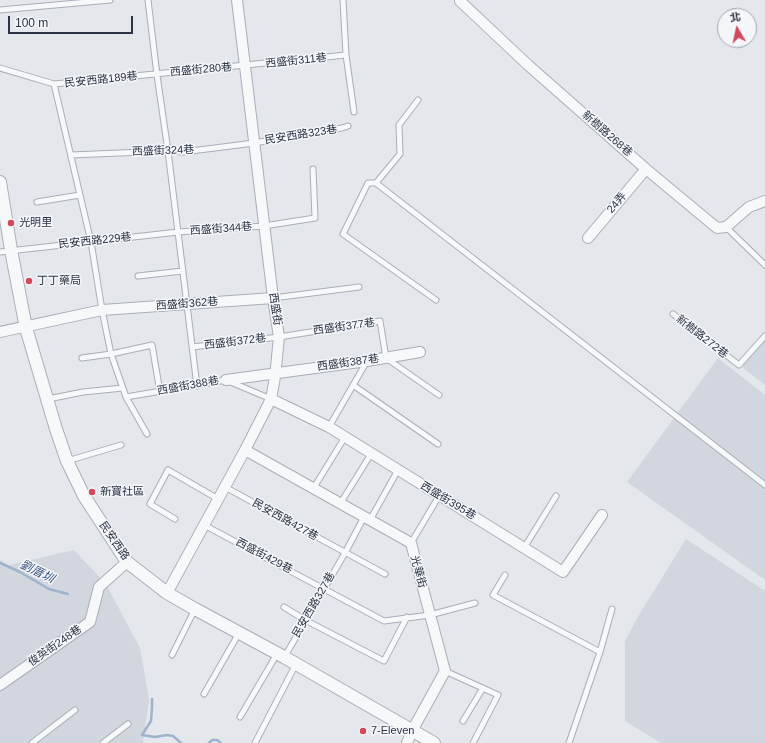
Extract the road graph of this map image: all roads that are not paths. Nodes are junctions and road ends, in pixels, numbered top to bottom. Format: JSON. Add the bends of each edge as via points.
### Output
{"nodes":[{"id":1,"x":110,"y":0,"type":"edge"},
{"id":2,"x":148,"y":0,"type":"edge"},
{"id":3,"x":237,"y":0,"type":"edge"},
{"id":4,"x":343,"y":0,"type":"edge"},
{"id":5,"x":459,"y":0,"type":"edge"},
{"id":6,"x":0,"y":10,"type":"edge"},
{"id":7,"x":346,"y":55,"type":"junction"},
{"id":8,"x":245,"y":66,"type":"junction"},
{"id":9,"x":0,"y":68,"type":"edge"},
{"id":10,"x":157,"y":74,"type":"junction"},
{"id":11,"x":54,"y":84,"type":"junction"},
{"id":12,"x":418,"y":100,"type":"dead end"},
{"id":13,"x":354,"y":112,"type":"dead end"},
{"id":14,"x":348,"y":126,"type":"dead end"},
{"id":15,"x":254,"y":143,"type":"junction"},
{"id":16,"x":168,"y":151,"type":"junction"},
{"id":17,"x":71,"y":155,"type":"junction"},
{"id":18,"x":313,"y":169,"type":"dead end"},
{"id":19,"x":646,"y":169,"type":"junction"},
{"id":20,"x":0,"y":182,"type":"edge"},
{"id":21,"x":376,"y":183,"type":"junction"},
{"id":22,"x":80,"y":195,"type":"junction"},
{"id":23,"x":765,"y":201,"type":"edge"},
{"id":24,"x":37,"y":202,"type":"dead end"},
{"id":25,"x":264,"y":226,"type":"junction"},
{"id":26,"x":726,"y":227,"type":"junction"},
{"id":27,"x":178,"y":232,"type":"junction"},
{"id":28,"x":588,"y":238,"type":"dead end"},
{"id":29,"x":90,"y":242,"type":"junction"},
{"id":30,"x":5,"y":251,"type":"edge"},
{"id":31,"x":765,"y":265,"type":"edge"},
{"id":32,"x":183,"y":271,"type":"junction"},
{"id":33,"x":138,"y":276,"type":"dead end"},
{"id":34,"x":359,"y":287,"type":"dead end"},
{"id":35,"x":272,"y":298,"type":"junction"},
{"id":36,"x":436,"y":300,"type":"dead end"},
{"id":37,"x":186,"y":304,"type":"junction"},
{"id":38,"x":102,"y":310,"type":"junction"},
{"id":39,"x":673,"y":314,"type":"dead end"},
{"id":40,"x":26,"y":328,"type":"junction"},
{"id":41,"x":0,"y":332,"type":"edge"},
{"id":42,"x":765,"y":336,"type":"edge"},
{"id":43,"x":279,"y":337,"type":"junction"},
{"id":44,"x":192,"y":347,"type":"junction"},
{"id":45,"x":420,"y":352,"type":"dead end"},
{"id":46,"x":111,"y":354,"type":"junction"},
{"id":47,"x":82,"y":358,"type":"dead end"},
{"id":48,"x":386,"y":358,"type":"junction"},
{"id":49,"x":368,"y":361,"type":"junction"},
{"id":50,"x":276,"y":373,"type":"junction"},
{"id":51,"x":226,"y":380,"type":"junction"},
{"id":52,"x":353,"y":385,"type":"junction"},
{"id":53,"x":197,"y":386,"type":"junction"},
{"id":54,"x":123,"y":388,"type":"junction"},
{"id":55,"x":160,"y":392,"type":"junction"},
{"id":56,"x":439,"y":395,"type":"dead end"},
{"id":57,"x":126,"y":397,"type":"junction"},
{"id":58,"x":271,"y":399,"type":"junction"},
{"id":59,"x":47,"y":400,"type":"junction"},
{"id":60,"x":329,"y":427,"type":"junction"},
{"id":61,"x":147,"y":434,"type":"dead end"},
{"id":62,"x":345,"y":437,"type":"junction"},
{"id":63,"x":438,"y":444,"type":"dead end"},
{"id":64,"x":121,"y":445,"type":"dead end"},
{"id":65,"x":245,"y":450,"type":"junction"},
{"id":66,"x":371,"y":454,"type":"junction"},
{"id":67,"x":67,"y":461,"type":"junction"},
{"id":68,"x":398,"y":470,"type":"junction"},
{"id":69,"x":765,"y":485,"type":"edge"},
{"id":70,"x":225,"y":487,"type":"junction"},
{"id":71,"x":313,"y":489,"type":"junction"},
{"id":72,"x":439,"y":496,"type":"junction"},
{"id":73,"x":556,"y":496,"type":"dead end"},
{"id":74,"x":218,"y":500,"type":"junction"},
{"id":75,"x":340,"y":504,"type":"junction"},
{"id":76,"x":602,"y":515,"type":"dead end"},
{"id":77,"x":175,"y":519,"type":"dead end"},
{"id":78,"x":367,"y":519,"type":"junction"},
{"id":79,"x":204,"y":525,"type":"junction"},
{"id":80,"x":411,"y":543,"type":"junction"},
{"id":81,"x":524,"y":548,"type":"junction"},
{"id":82,"x":346,"y":553,"type":"junction"},
{"id":83,"x":127,"y":562,"type":"junction"},
{"id":84,"x":385,"y":574,"type":"dead end"},
{"id":85,"x":504,"y":575,"type":"dead end"},
{"id":86,"x":324,"y":588,"type":"junction"},
{"id":87,"x":167,"y":593,"type":"junction"},
{"id":88,"x":475,"y":603,"type":"dead end"},
{"id":89,"x":284,"y":607,"type":"dead end"},
{"id":90,"x":195,"y":609,"type":"junction"},
{"id":91,"x":612,"y":609,"type":"dead end"},
{"id":92,"x":430,"y":615,"type":"junction"},
{"id":93,"x":407,"y":617,"type":"junction"},
{"id":94,"x":305,"y":620,"type":"junction"},
{"id":95,"x":239,"y":633,"type":"junction"},
{"id":96,"x":600,"y":652,"type":"junction"},
{"id":97,"x":172,"y":655,"type":"dead end"},
{"id":98,"x":280,"y":655,"type":"junction"},
{"id":99,"x":296,"y":664,"type":"junction"},
{"id":100,"x":446,"y":671,"type":"junction"},
{"id":101,"x":0,"y":685,"type":"edge"},
{"id":102,"x":483,"y":688,"type":"junction"},
{"id":103,"x":204,"y":694,"type":"dead end"},
{"id":104,"x":75,"y":710,"type":"dead end"},
{"id":105,"x":240,"y":717,"type":"dead end"},
{"id":106,"x":463,"y":721,"type":"dead end"},
{"id":107,"x":128,"y":724,"type":"dead end"},
{"id":108,"x":412,"y":731,"type":"junction"},
{"id":109,"x":32,"y":743,"type":"edge"},
{"id":110,"x":103,"y":743,"type":"edge"},
{"id":111,"x":255,"y":743,"type":"edge"},
{"id":112,"x":407,"y":743,"type":"edge"},
{"id":113,"x":434,"y":743,"type":"edge"},
{"id":114,"x":474,"y":743,"type":"edge"},
{"id":115,"x":569,"y":743,"type":"edge"}],
"edges":[{"from":1,"to":6,"type":"lane"},
{"from":2,"to":10,"type":"lane"},
{"from":3,"to":8,"type":"street","name":"西盛街"},
{"from":4,"to":7,"type":"lane"},
{"from":5,"to":19,"type":"street","name":"新樹路268巷"},
{"from":7,"to":8,"type":"lane","name":"西盛街311巷"},
{"from":7,"to":13,"type":"lane"},
{"from":8,"to":10,"type":"lane","name":"西盛街280巷"},
{"from":8,"to":15,"type":"street","name":"西盛街"},
{"from":9,"to":11,"type":"lane","name":"民安西路189巷"},
{"from":10,"to":11,"type":"lane","name":"民安西路189巷"},
{"from":10,"to":16,"type":"lane"},
{"from":11,"to":17,"type":"lane"},
{"from":12,"to":21,"type":"lane","via":[[399,125],[400,154]]},
{"from":14,"to":15,"type":"lane","name":"民安西路323巷"},
{"from":15,"to":16,"type":"lane","name":"西盛街324巷","via":[[183,152]]},
{"from":15,"to":25,"type":"street","name":"西盛街"},
{"from":16,"to":17,"type":"lane","name":"西盛街324巷"},
{"from":16,"to":27,"type":"lane"},
{"from":17,"to":22,"type":"lane"},
{"from":18,"to":25,"type":"lane","name":"西盛街344巷","via":[[316,218]]},
{"from":19,"to":26,"type":"street","name":"新樹路268巷","via":[[717,228]]},
{"from":19,"to":28,"type":"street","name":"24弄"},
{"from":20,"to":30,"type":"street","name":"民安西路"},
{"from":21,"to":36,"type":"lane","via":[[368,183],[343,234]]},
{"from":21,"to":69,"type":"lane"},
{"from":22,"to":24,"type":"lane"},
{"from":22,"to":29,"type":"lane"},
{"from":23,"to":26,"type":"street","via":[[749,207]]},
{"from":25,"to":27,"type":"lane","name":"西盛街344巷"},
{"from":25,"to":35,"type":"street","name":"西盛街"},
{"from":26,"to":31,"type":"lane"},
{"from":27,"to":29,"type":"lane","name":"民安西路229巷"},
{"from":27,"to":32,"type":"lane"},
{"from":29,"to":30,"type":"lane","name":"民安西路229巷"},
{"from":29,"to":38,"type":"lane"},
{"from":30,"to":40,"type":"street","name":"民安西路"},
{"from":32,"to":33,"type":"lane"},
{"from":32,"to":37,"type":"lane"},
{"from":34,"to":35,"type":"lane"},
{"from":35,"to":37,"type":"street","name":"西盛街362巷"},
{"from":35,"to":43,"type":"street","name":"西盛街"},
{"from":37,"to":38,"type":"street","name":"西盛街362巷"},
{"from":37,"to":44,"type":"lane"},
{"from":38,"to":40,"type":"street","name":"西盛街362巷"},
{"from":38,"to":46,"type":"lane"},
{"from":39,"to":42,"type":"lane","name":"新樹路272巷","via":[[739,365]]},
{"from":40,"to":41,"type":"street","name":"西盛街362巷"},
{"from":40,"to":59,"type":"street","name":"民安西路"},
{"from":43,"to":44,"type":"lane","name":"西盛街372巷"},
{"from":43,"to":48,"type":"lane","name":"西盛街377巷","via":[[380,321]]},
{"from":43,"to":50,"type":"street","name":"西盛街"},
{"from":44,"to":53,"type":"lane"},
{"from":45,"to":48,"type":"street","name":"西盛街387巷"},
{"from":46,"to":47,"type":"lane"},
{"from":46,"to":54,"type":"lane"},
{"from":46,"to":55,"type":"lane","via":[[152,345]]},
{"from":48,"to":49,"type":"street","name":"西盛街387巷"},
{"from":48,"to":56,"type":"lane"},
{"from":49,"to":50,"type":"street","name":"西盛街387巷"},
{"from":49,"to":52,"type":"lane"},
{"from":50,"to":51,"type":"street","name":"西盛街387巷"},
{"from":50,"to":58,"type":"street","name":"西盛街"},
{"from":51,"to":53,"type":"lane","name":"西盛街388巷"},
{"from":51,"to":58,"type":"lane","name":"西盛街388巷"},
{"from":52,"to":60,"type":"lane"},
{"from":52,"to":63,"type":"lane"},
{"from":53,"to":55,"type":"lane","name":"西盛街388巷"},
{"from":54,"to":57,"type":"lane"},
{"from":54,"to":59,"type":"lane","via":[[84,392]]},
{"from":55,"to":57,"type":"lane","name":"西盛街388巷"},
{"from":57,"to":61,"type":"lane"},
{"from":58,"to":60,"type":"street","name":"西盛街395巷"},
{"from":58,"to":65,"type":"street","name":"西盛街"},
{"from":59,"to":67,"type":"street","name":"民安西路"},
{"from":60,"to":62,"type":"street","name":"西盛街395巷"},
{"from":62,"to":66,"type":"street","name":"西盛街395巷"},
{"from":62,"to":71,"type":"lane"},
{"from":64,"to":67,"type":"lane"},
{"from":65,"to":70,"type":"street","name":"西盛街"},
{"from":65,"to":71,"type":"street","name":"光華街"},
{"from":66,"to":68,"type":"street","name":"西盛街395巷"},
{"from":66,"to":75,"type":"lane"},
{"from":67,"to":83,"type":"street","name":"民安西路","via":[[84,496]]},
{"from":68,"to":72,"type":"street","name":"西盛街395巷"},
{"from":68,"to":78,"type":"lane","name":"民安西路327巷"},
{"from":70,"to":74,"type":"street","name":"西盛街"},
{"from":70,"to":82,"type":"lane","name":"民安西路427巷"},
{"from":71,"to":75,"type":"street","name":"光華街"},
{"from":72,"to":80,"type":"lane"},
{"from":72,"to":81,"type":"street","name":"西盛街395巷"},
{"from":73,"to":81,"type":"lane"},
{"from":74,"to":77,"type":"lane","via":[[168,470],[150,504]]},
{"from":74,"to":79,"type":"street","name":"西盛街"},
{"from":75,"to":78,"type":"street","name":"光華街"},
{"from":76,"to":81,"type":"street","name":"西盛街395巷","via":[[563,572]]},
{"from":78,"to":80,"type":"street","name":"光華街"},
{"from":78,"to":82,"type":"lane","name":"民安西路327巷"},
{"from":79,"to":86,"type":"lane","name":"西盛街429巷"},
{"from":79,"to":87,"type":"street","name":"西盛街"},
{"from":80,"to":92,"type":"street","name":"光華街"},
{"from":82,"to":84,"type":"lane","name":"民安西路427巷"},
{"from":82,"to":86,"type":"lane","name":"民安西路327巷"},
{"from":83,"to":87,"type":"street","name":"民安西路"},
{"from":83,"to":101,"type":"street","name":"俊英街248巷","via":[[99,587],[90,622]]},
{"from":85,"to":96,"type":"lane","via":[[493,595]]},
{"from":86,"to":93,"type":"lane","name":"西盛街429巷","via":[[384,621]]},
{"from":86,"to":94,"type":"lane","name":"民安西路327巷"},
{"from":87,"to":90,"type":"street","name":"民安西路"},
{"from":88,"to":92,"type":"lane","name":"西盛街429巷"},
{"from":89,"to":94,"type":"lane"},
{"from":90,"to":95,"type":"street","name":"民安西路"},
{"from":90,"to":97,"type":"lane"},
{"from":91,"to":96,"type":"lane"},
{"from":92,"to":93,"type":"lane","name":"西盛街429巷"},
{"from":92,"to":100,"type":"street","name":"光華街"},
{"from":93,"to":94,"type":"lane","via":[[384,661]]},
{"from":94,"to":98,"type":"lane","name":"民安西路327巷"},
{"from":95,"to":98,"type":"street","name":"民安西路"},
{"from":95,"to":103,"type":"lane"},
{"from":96,"to":115,"type":"lane"},
{"from":98,"to":99,"type":"street","name":"民安西路"},
{"from":98,"to":105,"type":"lane","name":"民安西路327巷"},
{"from":99,"to":108,"type":"street","name":"民安西路"},
{"from":99,"to":111,"type":"lane"},
{"from":100,"to":102,"type":"lane"},
{"from":100,"to":108,"type":"street"},
{"from":102,"to":106,"type":"lane"},
{"from":102,"to":114,"type":"lane","via":[[498,695]]},
{"from":104,"to":109,"type":"lane"},
{"from":107,"to":110,"type":"lane"},
{"from":108,"to":112,"type":"street"},
{"from":108,"to":113,"type":"street","name":"民安西路"}]}
